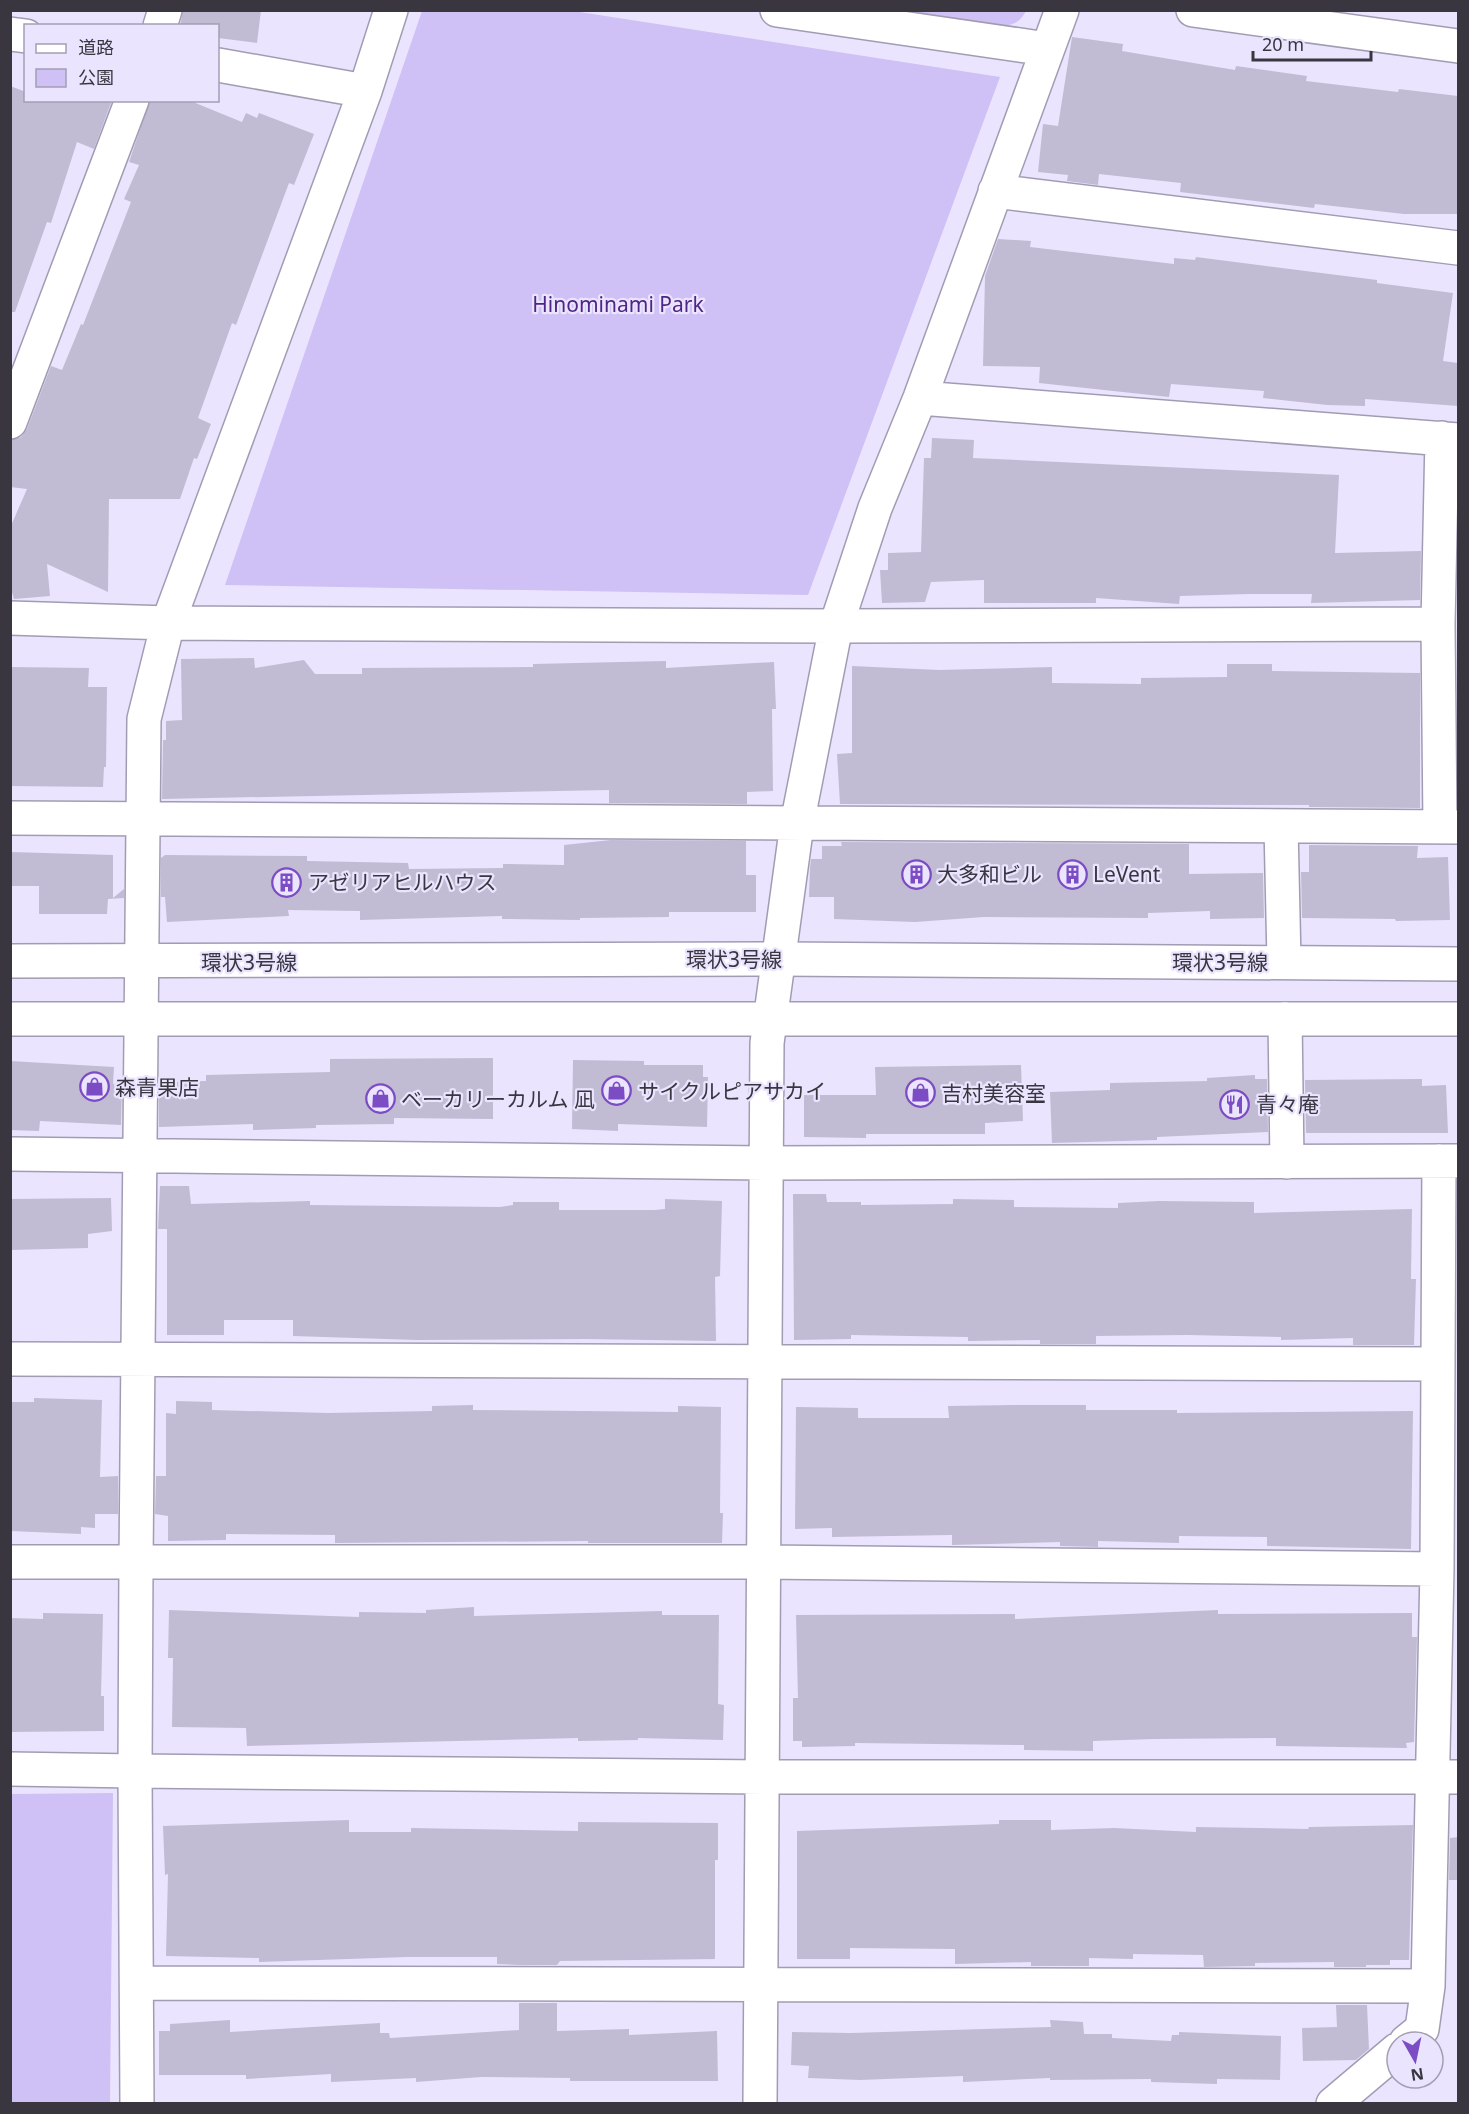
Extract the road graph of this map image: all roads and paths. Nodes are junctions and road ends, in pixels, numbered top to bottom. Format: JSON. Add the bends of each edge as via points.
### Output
{"nodes":[{"id":1,"x":391,"y":10,"type":"edge"},
{"id":2,"x":777,"y":10,"type":"edge"},
{"id":3,"x":1062,"y":10,"type":"edge"},
{"id":4,"x":1193,"y":10,"type":"edge"},
{"id":5,"x":1458,"y":46,"type":"edge"},
{"id":6,"x":1047,"y":49,"type":"junction"},
{"id":7,"x":219,"y":65,"type":"edge"},
{"id":8,"x":364,"y":91,"type":"junction"},
{"id":9,"x":131,"y":102,"type":"edge"},
{"id":10,"x":995,"y":191,"type":"junction"},
{"id":11,"x":1458,"y":248,"type":"edge"},
{"id":12,"x":920,"y":398,"type":"junction"},
{"id":13,"x":10,"y":422,"type":"edge"},
{"id":14,"x":1450,"y":439,"type":"edge"},
{"id":15,"x":10,"y":618,"type":"edge"},
{"id":16,"x":168,"y":623,"type":"junction"},
{"id":17,"x":1438,"y":624,"type":"junction"},
{"id":18,"x":836,"y":626,"type":"junction"},
{"id":19,"x":142,"y":818,"type":"junction"},
{"id":20,"x":10,"y":819,"type":"edge"},
{"id":21,"x":797,"y":824,"type":"junction"},
{"id":22,"x":1281,"y":826,"type":"junction"},
{"id":23,"x":1449,"y":827,"type":"edge"},
{"id":24,"x":778,"y":959,"type":"junction"},
{"id":25,"x":10,"y":961,"type":"edge"},
{"id":26,"x":1284,"y":962,"type":"junction"},
{"id":27,"x":142,"y":963,"type":"junction"},
{"id":28,"x":1458,"y":964,"type":"edge"},
{"id":29,"x":770,"y":1018,"type":"junction"},
{"id":30,"x":10,"y":1019,"type":"edge"},
{"id":31,"x":1285,"y":1019,"type":"junction"},
{"id":32,"x":1458,"y":1019,"type":"edge"},
{"id":33,"x":142,"y":1021,"type":"junction"},
{"id":34,"x":10,"y":1154,"type":"edge"},
{"id":35,"x":140,"y":1154,"type":"junction"},
{"id":36,"x":1449,"y":1161,"type":"edge"},
{"id":37,"x":1287,"y":1162,"type":"junction"},
{"id":38,"x":767,"y":1163,"type":"junction"},
{"id":39,"x":10,"y":1359,"type":"edge"},
{"id":40,"x":138,"y":1359,"type":"junction"},
{"id":41,"x":765,"y":1363,"type":"junction"},
{"id":42,"x":1438,"y":1364,"type":"junction"},
{"id":43,"x":10,"y":1562,"type":"edge"},
{"id":44,"x":136,"y":1562,"type":"junction"},
{"id":45,"x":763,"y":1562,"type":"junction"},
{"id":46,"x":1437,"y":1569,"type":"junction"},
{"id":47,"x":10,"y":1768,"type":"edge"},
{"id":48,"x":135,"y":1771,"type":"junction"},
{"id":49,"x":763,"y":1777,"type":"junction"},
{"id":50,"x":1446,"y":1777,"type":"edge"},
{"id":51,"x":138,"y":1983,"type":"junction"},
{"id":52,"x":762,"y":1986,"type":"junction"},
{"id":53,"x":1428,"y":1986,"type":"junction"},
{"id":54,"x":1421,"y":2030,"type":"edge"},
{"id":55,"x":1385,"y":2060,"type":"edge"},
{"id":56,"x":137,"y":2103,"type":"edge"},
{"id":57,"x":760,"y":2103,"type":"edge"},
{"id":58,"x":1333,"y":2103,"type":"edge"}],
"edges":[{"from":1,"to":8,"type":"street"},
{"from":2,"to":6,"type":"street"},
{"from":3,"to":6,"type":"street"},
{"from":4,"to":5,"type":"street"},
{"from":6,"to":10,"type":"street"},
{"from":7,"to":8,"type":"street"},
{"from":8,"to":16,"type":"street"},
{"from":9,"to":13,"type":"street"},
{"from":10,"to":11,"type":"street"},
{"from":10,"to":12,"type":"street"},
{"from":12,"to":14,"type":"street"},
{"from":12,"to":18,"type":"street","via":[[875,508]]},
{"from":14,"to":17,"type":"street"},
{"from":15,"to":16,"type":"street"},
{"from":16,"to":18,"type":"street"},
{"from":16,"to":19,"type":"street","via":[[144,719]]},
{"from":17,"to":18,"type":"street"},
{"from":17,"to":23,"type":"street"},
{"from":18,"to":21,"type":"street"},
{"from":19,"to":20,"type":"street"},
{"from":19,"to":21,"type":"street"},
{"from":19,"to":27,"type":"street"},
{"from":21,"to":22,"type":"street"},
{"from":21,"to":24,"type":"street"},
{"from":22,"to":23,"type":"street"},
{"from":22,"to":26,"type":"street"},
{"from":24,"to":26,"type":"street","name":"環状3号線"},
{"from":24,"to":27,"type":"street","name":"環状3号線"},
{"from":24,"to":29,"type":"street"},
{"from":25,"to":27,"type":"street","name":"環状3号線"},
{"from":26,"to":28,"type":"street","name":"環状3号線"},
{"from":27,"to":33,"type":"street"},
{"from":29,"to":31,"type":"street"},
{"from":29,"to":33,"type":"street"},
{"from":29,"to":38,"type":"street"},
{"from":30,"to":33,"type":"street"},
{"from":31,"to":32,"type":"street"},
{"from":31,"to":37,"type":"street"},
{"from":33,"to":35,"type":"street"},
{"from":34,"to":35,"type":"street"},
{"from":35,"to":38,"type":"street"},
{"from":35,"to":40,"type":"street"},
{"from":36,"to":37,"type":"street"},
{"from":36,"to":42,"type":"street"},
{"from":37,"to":38,"type":"street"},
{"from":38,"to":41,"type":"street"},
{"from":39,"to":40,"type":"street"},
{"from":40,"to":41,"type":"street"},
{"from":40,"to":44,"type":"street"},
{"from":41,"to":42,"type":"street"},
{"from":41,"to":45,"type":"street"},
{"from":42,"to":46,"type":"street"},
{"from":43,"to":44,"type":"street"},
{"from":44,"to":45,"type":"street"},
{"from":44,"to":48,"type":"street"},
{"from":45,"to":46,"type":"street"},
{"from":45,"to":49,"type":"street"},
{"from":46,"to":50,"type":"street"},
{"from":47,"to":48,"type":"street"},
{"from":48,"to":49,"type":"street"},
{"from":48,"to":51,"type":"street"},
{"from":49,"to":50,"type":"street"},
{"from":49,"to":52,"type":"street"},
{"from":50,"to":53,"type":"street"},
{"from":51,"to":52,"type":"street"},
{"from":51,"to":56,"type":"street"},
{"from":52,"to":53,"type":"street"},
{"from":52,"to":57,"type":"street"},
{"from":53,"to":54,"type":"street"},
{"from":55,"to":58,"type":"street"}]}
